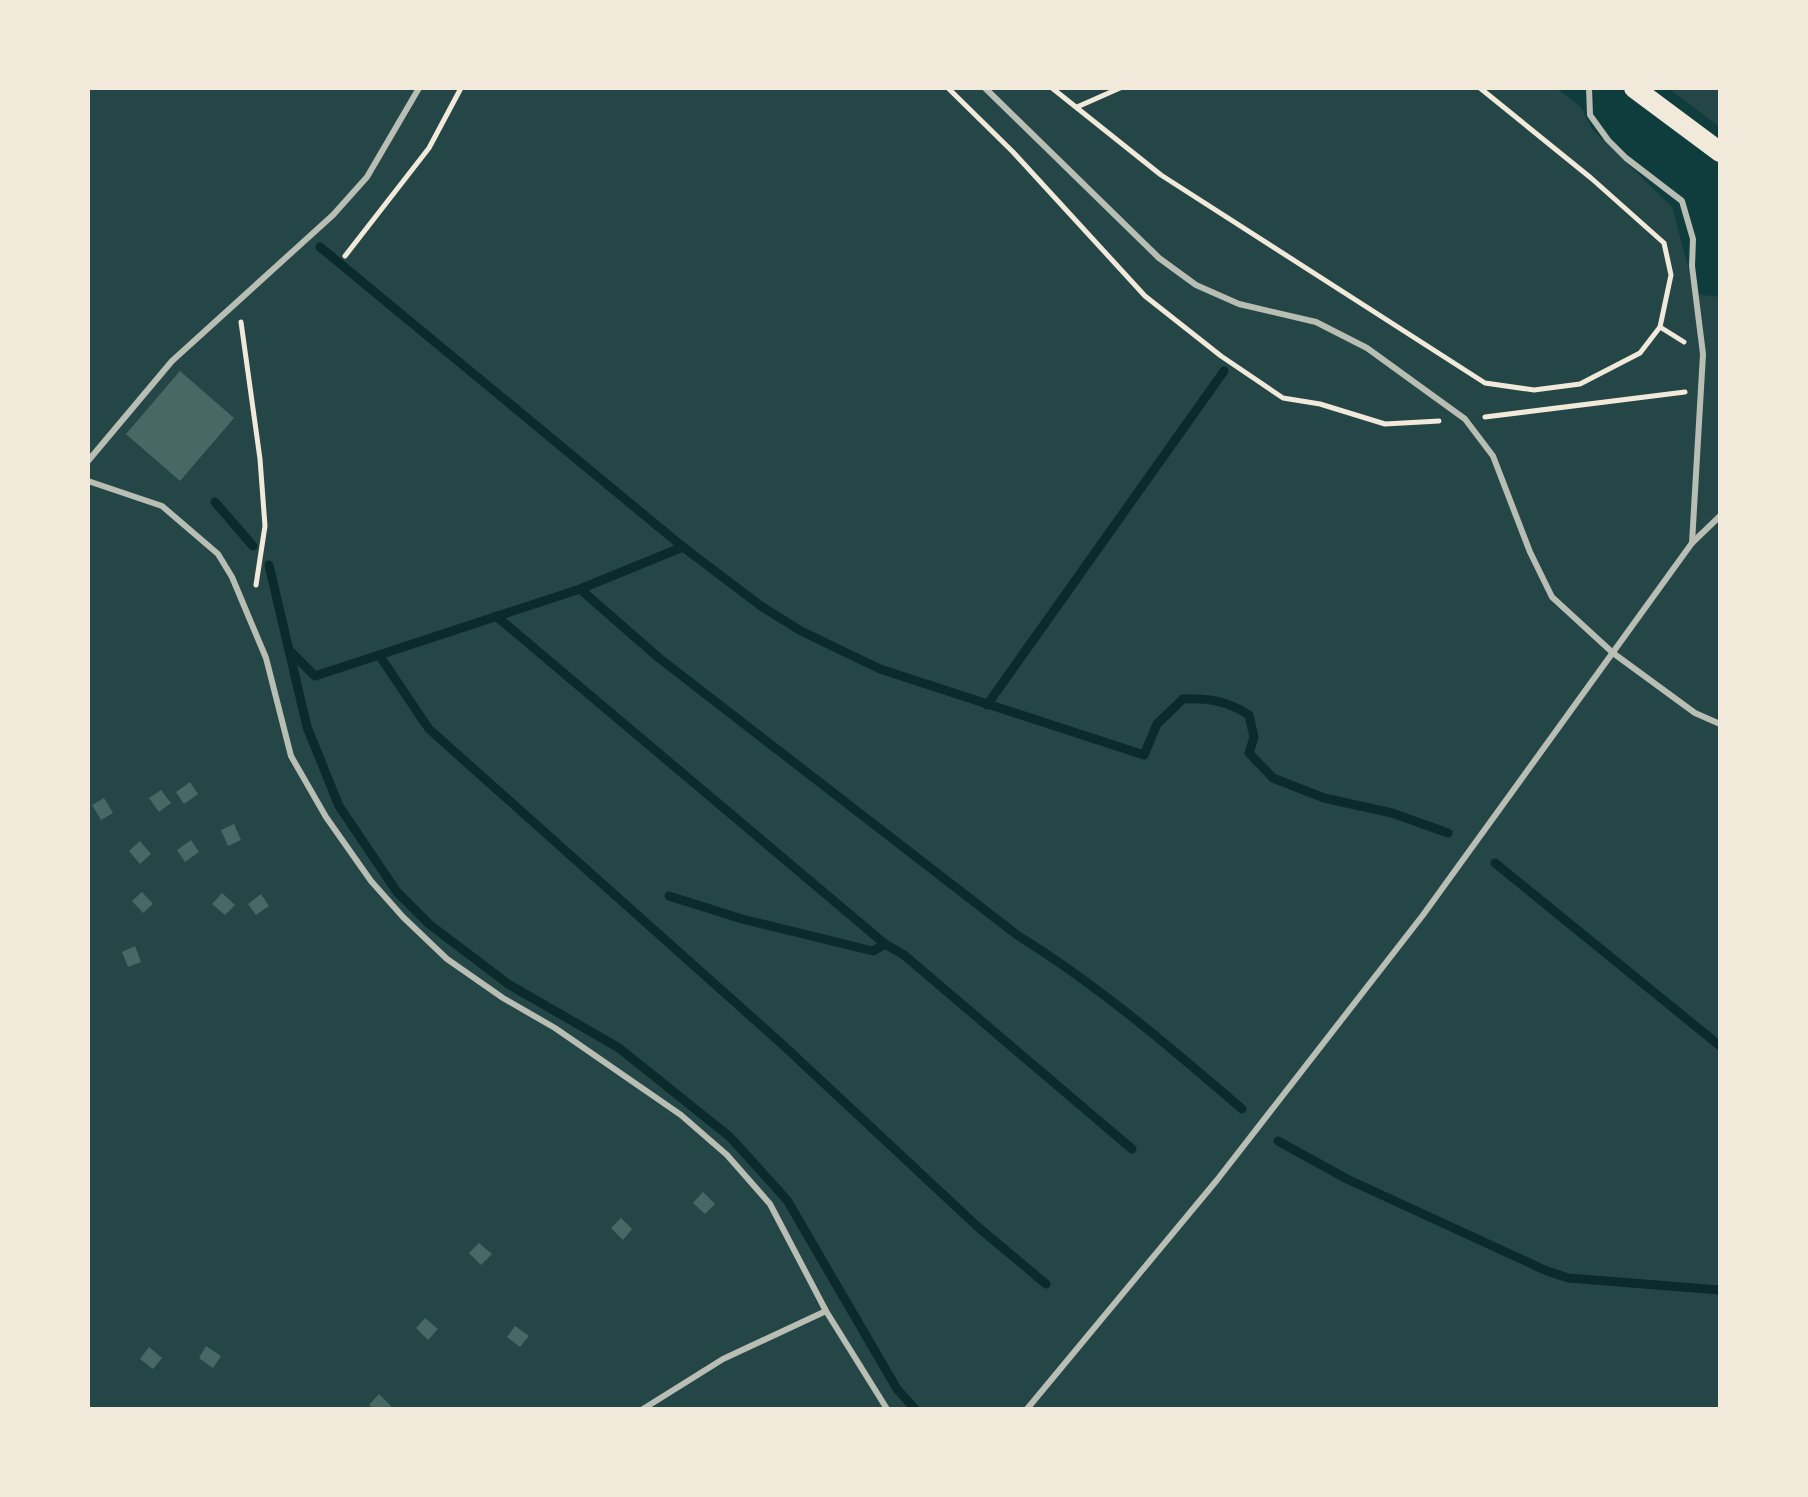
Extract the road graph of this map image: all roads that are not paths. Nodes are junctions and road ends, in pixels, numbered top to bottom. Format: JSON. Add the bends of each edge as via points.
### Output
{"nodes":[{"id":1,"x":419,"y":88,"type":"edge"},
{"id":2,"x":985,"y":88,"type":"edge"},
{"id":3,"x":1589,"y":88,"type":"edge"},
{"id":4,"x":1634,"y":88,"type":"edge"},
{"id":5,"x":1720,"y":152,"type":"edge"},
{"id":6,"x":88,"y":461,"type":"edge"},
{"id":7,"x":88,"y":481,"type":"edge"},
{"id":8,"x":1720,"y":516,"type":"edge"},
{"id":9,"x":1692,"y":543,"type":"junction"},
{"id":10,"x":1613,"y":653,"type":"junction"},
{"id":11,"x":1720,"y":724,"type":"edge"},
{"id":12,"x":826,"y":1311,"type":"junction"},
{"id":13,"x":643,"y":1409,"type":"edge"},
{"id":14,"x":887,"y":1409,"type":"edge"},
{"id":15,"x":1027,"y":1409,"type":"edge"}],
"edges":[{"from":1,"to":6,"type":"lane","via":[[367,177],[333,215],[172,361]]},
{"from":2,"to":10,"type":"lane","via":[[1159,258],[1196,285],[1239,304],[1316,322],[1367,348],[1465,419],[1493,456],[1552,597]]},
{"from":3,"to":9,"type":"lane","via":[[1590,115],[1626,158],[1682,201],[1693,239],[1703,354]]},
{"from":4,"to":5,"type":"main road"},
{"from":7,"to":12,"type":"lane","via":[[162,506],[218,554],[266,658],[291,756],[326,817],[403,917],[447,959],[681,1115],[727,1155],[770,1204]]},
{"from":8,"to":9,"type":"lane"},
{"from":9,"to":10,"type":"lane"},
{"from":10,"to":11,"type":"lane","via":[[1695,713]]},
{"from":10,"to":15,"type":"lane","via":[[1322,1046]]},
{"from":12,"to":13,"type":"lane","via":[[723,1359]]},
{"from":12,"to":14,"type":"lane"}]}
